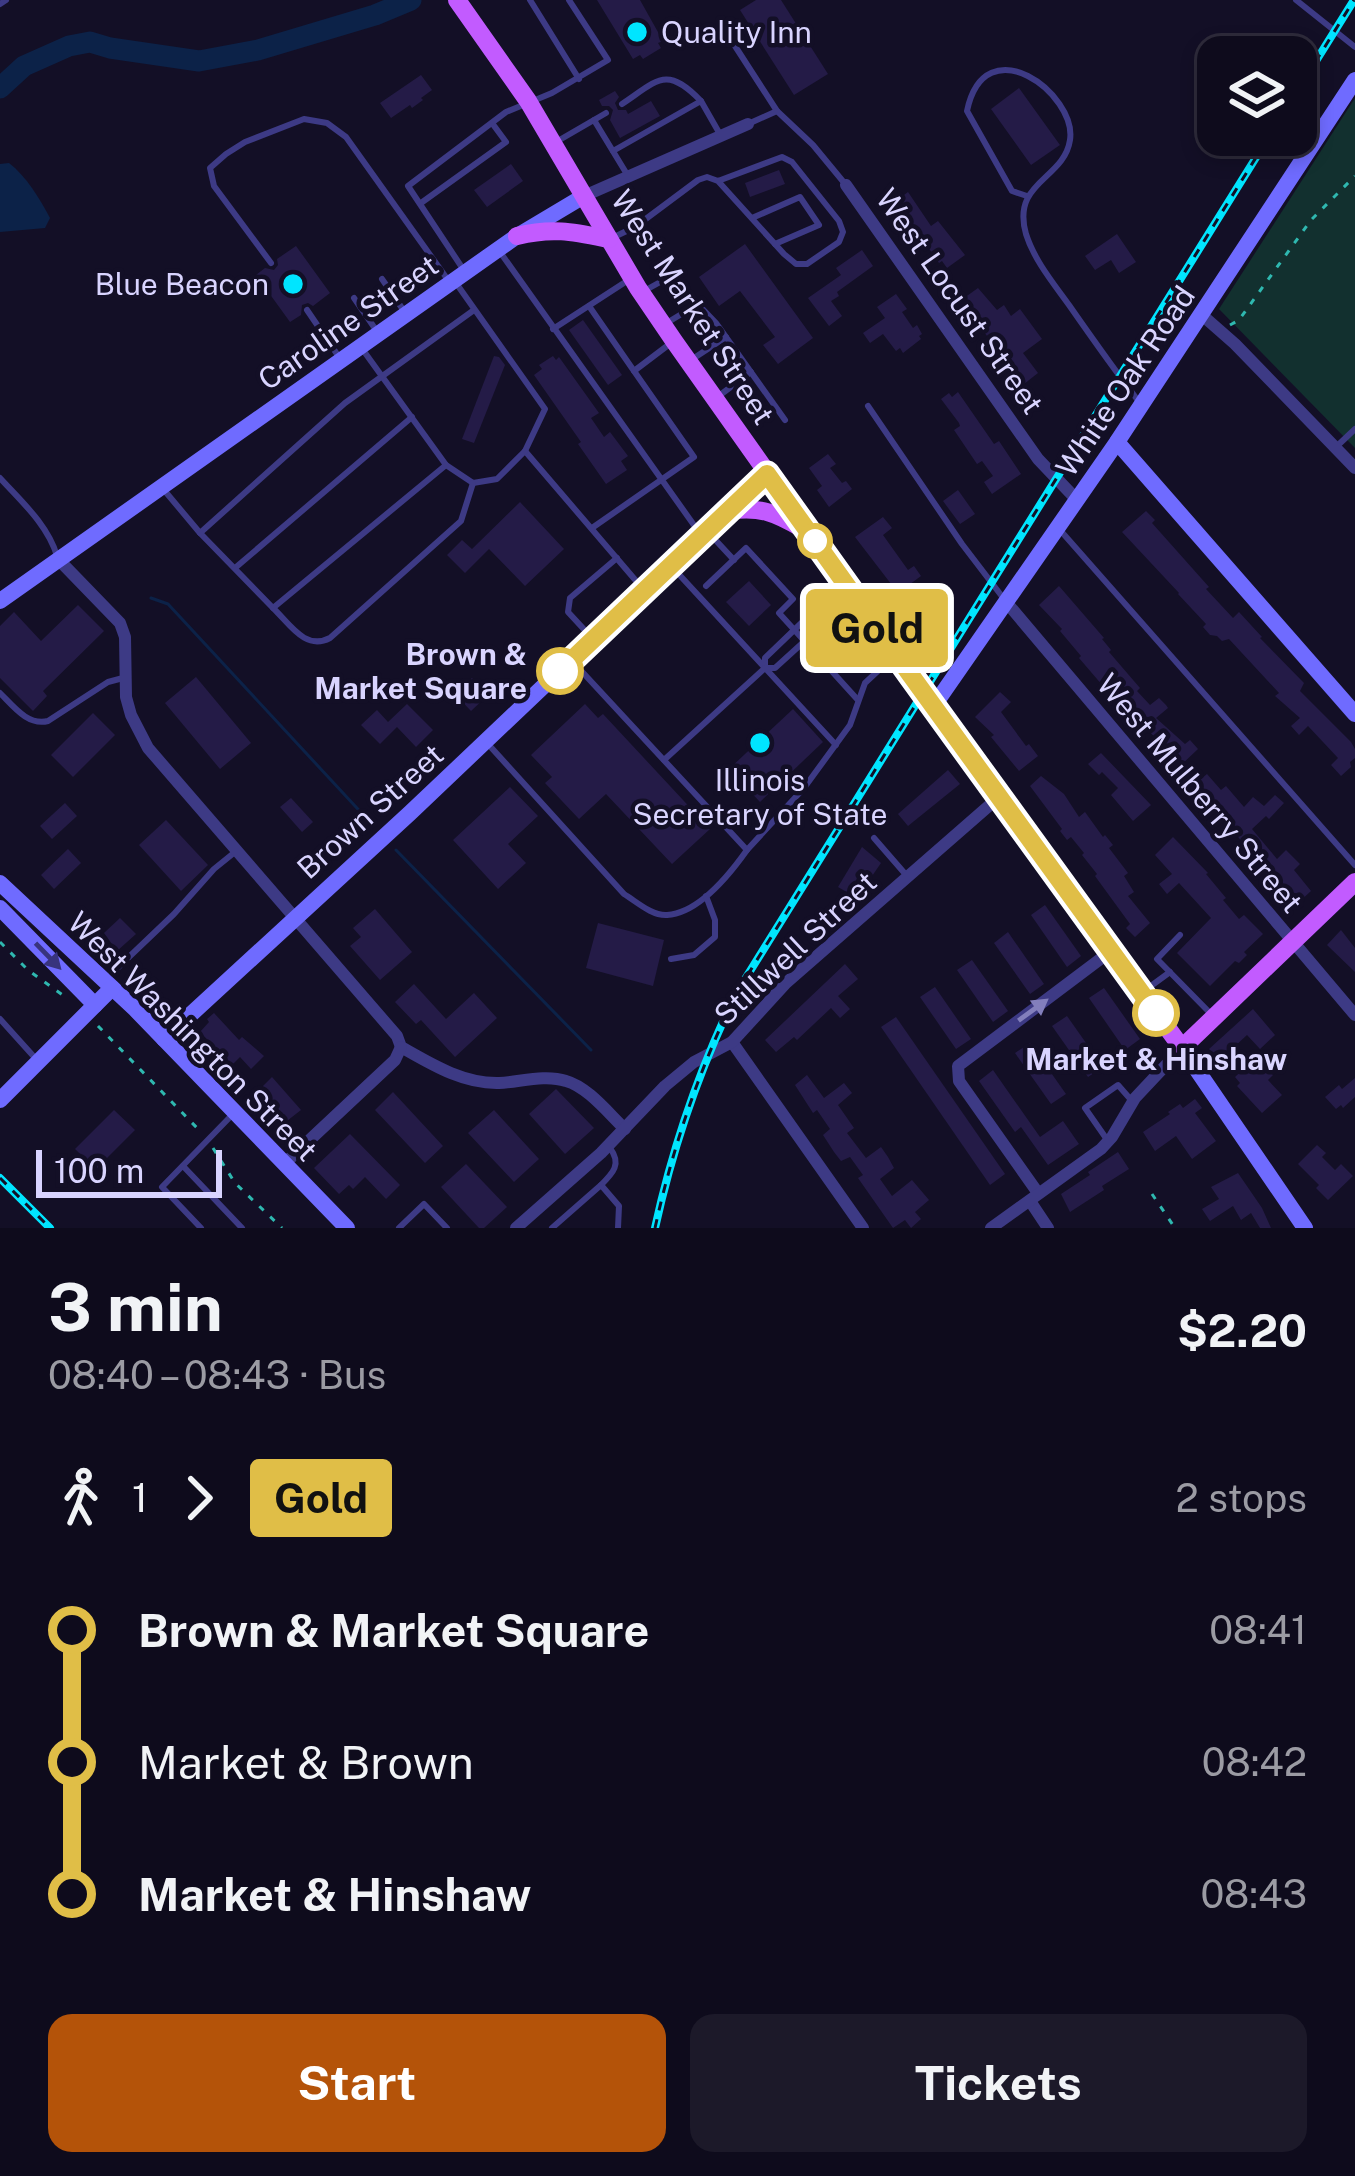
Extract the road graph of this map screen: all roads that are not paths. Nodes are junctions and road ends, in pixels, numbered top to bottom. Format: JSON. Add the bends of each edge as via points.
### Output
{"nodes":[{"id":1,"x":530,"y":0,"type":"edge"},
{"id":2,"x":569,"y":0,"type":"edge"},
{"id":3,"x":1296,"y":0,"type":"edge"},
{"id":4,"x":458,"y":1,"type":"edge"},
{"id":5,"x":724,"y":29,"type":"dead end"},
{"id":6,"x":1355,"y":46,"type":"edge"},
{"id":7,"x":579,"y":79,"type":"junction"},
{"id":8,"x":1355,"y":80,"type":"edge"},
{"id":9,"x":528,"y":101,"type":"junction"},
{"id":10,"x":700,"y":101,"type":"junction"},
{"id":11,"x":622,"y":104,"type":"dead end"},
{"id":12,"x":777,"y":111,"type":"junction"},
{"id":13,"x":606,"y":113,"type":"dead end"},
{"id":14,"x":594,"y":120,"type":"junction"},
{"id":15,"x":492,"y":123,"type":"junction"},
{"id":16,"x":748,"y":124,"type":"joint"},
{"id":17,"x":721,"y":136,"type":"junction"},
{"id":18,"x":553,"y":144,"type":"junction"},
{"id":19,"x":613,"y":151,"type":"junction"},
{"id":20,"x":628,"y":176,"type":"junction"},
{"id":21,"x":718,"y":181,"type":"junction"},
{"id":22,"x":846,"y":185,"type":"joint"},
{"id":23,"x":584,"y":196,"type":"junction"},
{"id":24,"x":1027,"y":196,"type":"junction"},
{"id":25,"x":420,"y":204,"type":"junction"},
{"id":26,"x":752,"y":218,"type":"junction"},
{"id":27,"x":517,"y":236,"type":"junction"},
{"id":28,"x":609,"y":239,"type":"junction"},
{"id":29,"x":775,"y":244,"type":"junction"},
{"id":30,"x":498,"y":249,"type":"junction"},
{"id":31,"x":271,"y":263,"type":"dead end"},
{"id":32,"x":456,"y":278,"type":"junction"},
{"id":33,"x":382,"y":279,"type":"dead end"},
{"id":34,"x":637,"y":286,"type":"junction"},
{"id":35,"x":354,"y":298,"type":"dead end"},
{"id":36,"x":698,"y":304,"type":"junction"},
{"id":37,"x":589,"y":306,"type":"junction"},
{"id":38,"x":307,"y":310,"type":"dead end"},
{"id":39,"x":474,"y":310,"type":"junction"},
{"id":40,"x":406,"y":314,"type":"junction"},
{"id":41,"x":1202,"y":315,"type":"junction"},
{"id":42,"x":553,"y":329,"type":"junction"},
{"id":43,"x":378,"y":333,"type":"junction"},
{"id":44,"x":669,"y":333,"type":"junction"},
{"id":45,"x":726,"y":338,"type":"junction"},
{"id":46,"x":360,"y":345,"type":"junction"},
{"id":47,"x":341,"y":359,"type":"junction"},
{"id":48,"x":689,"y":362,"type":"junction"},
{"id":49,"x":634,"y":371,"type":"junction"},
{"id":50,"x":751,"y":373,"type":"junction"},
{"id":51,"x":382,"y":376,"type":"junction"},
{"id":52,"x":715,"y":398,"type":"junction"},
{"id":53,"x":868,"y":406,"type":"dead end"},
{"id":54,"x":1142,"y":406,"type":"junction"},
{"id":55,"x":412,"y":417,"type":"junction"},
{"id":56,"x":785,"y":420,"type":"dead end"},
{"id":57,"x":1355,"y":429,"type":"edge"},
{"id":58,"x":1118,"y":442,"type":"junction"},
{"id":59,"x":1336,"y":448,"type":"junction"},
{"id":60,"x":525,"y":451,"type":"junction"},
{"id":61,"x":446,"y":465,"type":"junction"},
{"id":62,"x":1355,"y":468,"type":"edge"},
{"id":63,"x":767,"y":474,"type":"junction"},
{"id":64,"x":0,"y":478,"type":"edge"},
{"id":65,"x":661,"y":482,"type":"junction"},
{"id":66,"x":473,"y":483,"type":"junction"},
{"id":67,"x":161,"y":487,"type":"junction"},
{"id":68,"x":1078,"y":501,"type":"junction"},
{"id":69,"x":728,"y":511,"type":"junction"},
{"id":70,"x":592,"y":528,"type":"junction"},
{"id":71,"x":1058,"y":529,"type":"junction"},
{"id":72,"x":809,"y":532,"type":"junction"},
{"id":73,"x":200,"y":533,"type":"junction"},
{"id":74,"x":705,"y":534,"type":"junction"},
{"id":75,"x":617,"y":558,"type":"junction"},
{"id":76,"x":58,"y":559,"type":"junction"},
{"id":77,"x":734,"y":560,"type":"junction"},
{"id":78,"x":671,"y":567,"type":"junction"},
{"id":79,"x":236,"y":568,"type":"junction"},
{"id":80,"x":706,"y":586,"type":"dead end"},
{"id":81,"x":645,"y":591,"type":"junction"},
{"id":82,"x":851,"y":592,"type":"junction"},
{"id":83,"x":0,"y":601,"type":"edge"},
{"id":84,"x":1007,"y":603,"type":"junction"},
{"id":85,"x":834,"y":604,"type":"junction"},
{"id":86,"x":273,"y":608,"type":"junction"},
{"id":87,"x":794,"y":629,"type":"junction"},
{"id":88,"x":593,"y":640,"type":"junction"},
{"id":89,"x":805,"y":641,"type":"junction"},
{"id":90,"x":896,"y":655,"type":"junction"},
{"id":91,"x":571,"y":661,"type":"junction"},
{"id":92,"x":765,"y":668,"type":"junction"},
{"id":93,"x":125,"y":678,"type":"junction"},
{"id":94,"x":0,"y":693,"type":"edge"},
{"id":95,"x":859,"y":700,"type":"junction"},
{"id":96,"x":934,"y":707,"type":"junction"},
{"id":97,"x":1355,"y":714,"type":"edge"},
{"id":98,"x":485,"y":742,"type":"junction"},
{"id":99,"x":836,"y":745,"type":"junction"},
{"id":100,"x":664,"y":760,"type":"junction"},
{"id":101,"x":999,"y":797,"type":"junction"},
{"id":102,"x":874,"y":838,"type":"dead end"},
{"id":103,"x":238,"y":849,"type":"junction"},
{"id":104,"x":747,"y":850,"type":"junction"},
{"id":105,"x":1355,"y":865,"type":"edge"},
{"id":106,"x":908,"y":877,"type":"junction"},
{"id":107,"x":1355,"y":882,"type":"edge"},
{"id":108,"x":0,"y":883,"type":"edge"},
{"id":109,"x":706,"y":896,"type":"junction"},
{"id":110,"x":0,"y":908,"type":"edge"},
{"id":111,"x":296,"y":915,"type":"junction"},
{"id":112,"x":1180,"y":935,"type":"dead end"},
{"id":113,"x":1293,"y":941,"type":"junction"},
{"id":114,"x":1111,"y":951,"type":"junction"},
{"id":115,"x":671,"y":959,"type":"dead end"},
{"id":116,"x":1171,"y":972,"type":"junction"},
{"id":117,"x":108,"y":985,"type":"junction"},
{"id":118,"x":1142,"y":993,"type":"junction"},
{"id":119,"x":91,"y":1010,"type":"junction"},
{"id":120,"x":1355,"y":1016,"type":"edge"},
{"id":121,"x":1214,"y":1017,"type":"junction"},
{"id":122,"x":0,"y":1019,"type":"edge"},
{"id":123,"x":164,"y":1039,"type":"junction"},
{"id":124,"x":732,"y":1042,"type":"junction"},
{"id":125,"x":401,"y":1047,"type":"junction"},
{"id":126,"x":1182,"y":1048,"type":"junction"},
{"id":127,"x":39,"y":1062,"type":"junction"},
{"id":128,"x":0,"y":1100,"type":"edge"},
{"id":129,"x":1132,"y":1101,"type":"junction"},
{"id":130,"x":235,"y":1112,"type":"junction"},
{"id":131,"x":626,"y":1129,"type":"junction"},
{"id":132,"x":1108,"y":1141,"type":"junction"},
{"id":133,"x":608,"y":1146,"type":"junction"},
{"id":134,"x":284,"y":1164,"type":"junction"},
{"id":135,"x":183,"y":1166,"type":"junction"},
{"id":136,"x":601,"y":1185,"type":"junction"},
{"id":137,"x":1034,"y":1197,"type":"junction"},
{"id":138,"x":520,"y":1226,"type":"edge"},
{"id":139,"x":201,"y":1228,"type":"edge"},
{"id":140,"x":242,"y":1228,"type":"edge"},
{"id":141,"x":347,"y":1228,"type":"edge"},
{"id":142,"x":399,"y":1228,"type":"edge"},
{"id":143,"x":447,"y":1228,"type":"edge"},
{"id":144,"x":552,"y":1228,"type":"edge"},
{"id":145,"x":618,"y":1228,"type":"edge"},
{"id":146,"x":863,"y":1228,"type":"edge"},
{"id":147,"x":991,"y":1228,"type":"edge"},
{"id":148,"x":1048,"y":1228,"type":"edge"},
{"id":149,"x":1305,"y":1228,"type":"edge"}],
"edges":[{"from":1,"to":7,"type":"lane"},
{"from":2,"to":7,"type":"lane","via":[[608,61]]},
{"from":3,"to":6,"type":"lane"},
{"from":4,"to":9,"type":"main road","name":"West Market Street"},
{"from":5,"to":12,"type":"lane"},
{"from":7,"to":9,"type":"lane"},
{"from":8,"to":41,"type":"street","name":"White Oak Road"},
{"from":9,"to":15,"type":"lane"},
{"from":9,"to":18,"type":"main road","name":"West Market Street"},
{"from":10,"to":11,"type":"lane","via":[[667,78]]},
{"from":10,"to":17,"type":"lane"},
{"from":10,"to":19,"type":"lane"},
{"from":12,"to":16,"type":"lane"},
{"from":12,"to":22,"type":"lane"},
{"from":13,"to":14,"type":"lane"},
{"from":14,"to":18,"type":"lane"},
{"from":14,"to":19,"type":"lane"},
{"from":15,"to":25,"type":"lane","via":[[408,185]]},
{"from":15,"to":25,"type":"lane","via":[[506,142]]},
{"from":16,"to":17,"type":"street","name":"Caroline Street"},
{"from":17,"to":20,"type":"street","name":"Caroline Street"},
{"from":18,"to":23,"type":"main road","name":"West Market Street"},
{"from":19,"to":20,"type":"lane"},
{"from":20,"to":23,"type":"street","name":"Caroline Street"},
{"from":21,"to":26,"type":"lane"},
{"from":21,"to":28,"type":"lane","via":[[698,180]]},
{"from":21,"to":29,"type":"lane","via":[[782,157],[843,232],[807,264]]},
{"from":22,"to":68,"type":"street","name":"West Locust Street","via":[[1038,459]]},
{"from":23,"to":27,"type":"street","name":"Caroline Street"},
{"from":23,"to":28,"type":"main road","name":"West Market Street"},
{"from":24,"to":24,"type":"lane","via":[[1062,157],[1070,128],[1054,97],[1009,68],[978,85],[967,111],[1012,191]]},
{"from":24,"to":54,"type":"lane","via":[[1025,232],[1045,271]]},
{"from":25,"to":32,"type":"lane"},
{"from":26,"to":29,"type":"lane"},
{"from":26,"to":29,"type":"lane","via":[[800,197],[819,224]]},
{"from":27,"to":28,"type":"main road","via":[[544,229]]},
{"from":27,"to":30,"type":"street","name":"Caroline Street"},
{"from":28,"to":34,"type":"main road","name":"West Market Street"},
{"from":30,"to":32,"type":"street","name":"Caroline Street"},
{"from":30,"to":42,"type":"lane"},
{"from":31,"to":32,"type":"lane","via":[[214,186],[210,168],[245,142],[304,119],[346,137]]},
{"from":32,"to":39,"type":"lane"},
{"from":32,"to":40,"type":"street","name":"Caroline Street"},
{"from":33,"to":40,"type":"lane"},
{"from":34,"to":36,"type":"lane","via":[[671,275]]},
{"from":34,"to":37,"type":"lane"},
{"from":34,"to":44,"type":"main road","name":"West Market Street"},
{"from":35,"to":43,"type":"lane"},
{"from":36,"to":44,"type":"lane"},
{"from":36,"to":45,"type":"lane"},
{"from":37,"to":42,"type":"lane"},
{"from":37,"to":49,"type":"lane"},
{"from":38,"to":47,"type":"lane"},
{"from":39,"to":51,"type":"lane"},
{"from":39,"to":60,"type":"lane","via":[[544,406]]},
{"from":40,"to":43,"type":"street","name":"Caroline Street"},
{"from":41,"to":54,"type":"street","name":"White Oak Road"},
{"from":41,"to":59,"type":"street"},
{"from":42,"to":65,"type":"lane"},
{"from":43,"to":46,"type":"street","name":"Caroline Street"},
{"from":44,"to":48,"type":"main road","name":"West Market Street"},
{"from":44,"to":49,"type":"lane"},
{"from":45,"to":48,"type":"lane"},
{"from":45,"to":50,"type":"lane"},
{"from":46,"to":47,"type":"street","name":"Caroline Street"},
{"from":46,"to":51,"type":"lane"},
{"from":47,"to":67,"type":"street","name":"Caroline Street"},
{"from":48,"to":52,"type":"main road","name":"West Market Street"},
{"from":49,"to":65,"type":"lane","via":[[694,457]]},
{"from":50,"to":52,"type":"lane"},
{"from":50,"to":56,"type":"lane"},
{"from":51,"to":55,"type":"lane"},
{"from":51,"to":73,"type":"lane"},
{"from":52,"to":63,"type":"main road","name":"West Market Street"},
{"from":53,"to":84,"type":"lane"},
{"from":54,"to":58,"type":"street","name":"White Oak Road"},
{"from":55,"to":61,"type":"lane"},
{"from":55,"to":79,"type":"lane"},
{"from":57,"to":59,"type":"lane"},
{"from":58,"to":68,"type":"street","name":"White Oak Road"},
{"from":58,"to":97,"type":"street"},
{"from":59,"to":62,"type":"street"},
{"from":60,"to":66,"type":"lane","via":[[497,479]]},
{"from":60,"to":70,"type":"lane"},
{"from":61,"to":66,"type":"lane"},
{"from":61,"to":86,"type":"lane"},
{"from":63,"to":69,"type":"street","name":"Brown Street"},
{"from":63,"to":72,"type":"main road","name":"West Market Street"},
{"from":64,"to":76,"type":"lane"},
{"from":65,"to":70,"type":"lane"},
{"from":65,"to":74,"type":"lane"},
{"from":66,"to":86,"type":"lane","via":[[460,521],[322,643],[307,641]]},
{"from":67,"to":73,"type":"lane"},
{"from":67,"to":76,"type":"street","name":"Caroline Street"},
{"from":68,"to":71,"type":"street","name":"White Oak Road"},
{"from":69,"to":72,"type":"main road","via":[[781,515]]},
{"from":69,"to":74,"type":"street","name":"Brown Street"},
{"from":70,"to":75,"type":"lane"},
{"from":71,"to":84,"type":"street","name":"White Oak Road"},
{"from":71,"to":105,"type":"lane"},
{"from":72,"to":82,"type":"main road","name":"West Market Street"},
{"from":73,"to":79,"type":"lane"},
{"from":74,"to":77,"type":"lane"},
{"from":74,"to":78,"type":"street","name":"Brown Street"},
{"from":75,"to":81,"type":"lane"},
{"from":75,"to":88,"type":"lane","via":[[570,598],[568,612]]},
{"from":76,"to":83,"type":"street","name":"Caroline Street"},
{"from":76,"to":93,"type":"street","via":[[120,623]]},
{"from":77,"to":80,"type":"lane"},
{"from":77,"to":87,"type":"lane","via":[[746,548],[793,599],[779,613]]},
{"from":78,"to":81,"type":"street","name":"Brown Street"},
{"from":78,"to":92,"type":"lane"},
{"from":79,"to":86,"type":"lane"},
{"from":81,"to":88,"type":"street","name":"Brown Street"},
{"from":82,"to":85,"type":"lane"},
{"from":82,"to":90,"type":"main road","name":"West Market Street"},
{"from":84,"to":96,"type":"street","name":"White Oak Road"},
{"from":84,"to":113,"type":"street","name":"West Mulberry Street"},
{"from":85,"to":87,"type":"lane"},
{"from":85,"to":89,"type":"lane"},
{"from":87,"to":89,"type":"lane"},
{"from":87,"to":92,"type":"lane"},
{"from":88,"to":91,"type":"street","name":"Brown Street"},
{"from":89,"to":92,"type":"lane"},
{"from":89,"to":95,"type":"lane"},
{"from":90,"to":95,"type":"lane","via":[[865,683]]},
{"from":90,"to":96,"type":"main road","name":"West Market Street"},
{"from":91,"to":98,"type":"street","name":"Brown Street"},
{"from":91,"to":100,"type":"lane"},
{"from":92,"to":99,"type":"lane"},
{"from":92,"to":100,"type":"lane"},
{"from":93,"to":94,"type":"lane","via":[[39,723]]},
{"from":93,"to":103,"type":"street","via":[[148,748]]},
{"from":95,"to":99,"type":"lane"},
{"from":96,"to":101,"type":"main road","name":"West Market Street"},
{"from":98,"to":109,"type":"lane","via":[[625,894],[668,915]]},
{"from":98,"to":111,"type":"street","name":"Brown Street"},
{"from":99,"to":104,"type":"lane"},
{"from":100,"to":104,"type":"lane"},
{"from":101,"to":106,"type":"street","name":"Stillwell Street"},
{"from":101,"to":114,"type":"main road","name":"West Market Street"},
{"from":102,"to":106,"type":"lane"},
{"from":103,"to":111,"type":"street"},
{"from":103,"to":117,"type":"lane"},
{"from":104,"to":109,"type":"lane"},
{"from":106,"to":124,"type":"street","name":"Stillwell Street","via":[[786,983]]},
{"from":107,"to":113,"type":"main road"},
{"from":108,"to":117,"type":"street","name":"West Washington Street"},
{"from":109,"to":115,"type":"lane","via":[[715,937],[694,955]]},
{"from":110,"to":119,"type":"street","one_way":true},
{"from":111,"to":123,"type":"street","name":"Brown Street"},
{"from":111,"to":125,"type":"street"},
{"from":112,"to":116,"type":"lane","via":[[1157,958]]},
{"from":113,"to":120,"type":"street","name":"West Mulberry Street"},
{"from":113,"to":121,"type":"main road"},
{"from":114,"to":118,"type":"main road","name":"West Market Street"},
{"from":137,"to":114,"type":"street","one_way":true,"via":[[957,1070]]},
{"from":116,"to":118,"type":"lane"},
{"from":116,"to":121,"type":"lane"},
{"from":117,"to":119,"type":"street"},
{"from":117,"to":123,"type":"street","name":"West Washington Street"},
{"from":118,"to":126,"type":"main road","name":"West Market Street"},
{"from":119,"to":127,"type":"street"},
{"from":121,"to":126,"type":"main road"},
{"from":122,"to":127,"type":"lane"},
{"from":123,"to":130,"type":"street","name":"West Washington Street"},
{"from":124,"to":131,"type":"street","name":"Stillwell Street","via":[[682,1072]]},
{"from":124,"to":146,"type":"street"},
{"from":125,"to":131,"type":"street","via":[[472,1080],[567,1081]]},
{"from":125,"to":134,"type":"street"},
{"from":126,"to":129,"type":"street"},
{"from":126,"to":149,"type":"street","name":"West Market Street"},
{"from":127,"to":128,"type":"street"},
{"from":129,"to":132,"type":"street"},
{"from":129,"to":132,"type":"lane","via":[[1118,1085],[1085,1108]]},
{"from":130,"to":134,"type":"street","name":"West Washington Street"},
{"from":130,"to":135,"type":"lane"},
{"from":131,"to":133,"type":"street","name":"Stillwell Street"},
{"from":132,"to":137,"type":"street"},
{"from":133,"to":136,"type":"lane","via":[[615,1171]]},
{"from":133,"to":138,"type":"street","name":"Stillwell Street"},
{"from":134,"to":141,"type":"street","name":"West Washington Street"},
{"from":135,"to":139,"type":"lane","via":[[162,1187]]},
{"from":135,"to":140,"type":"lane"},
{"from":136,"to":144,"type":"lane"},
{"from":136,"to":145,"type":"lane","via":[[619,1206]]},
{"from":137,"to":147,"type":"street"},
{"from":137,"to":148,"type":"street"},
{"from":142,"to":143,"type":"lane","via":[[424,1204]]}]}
